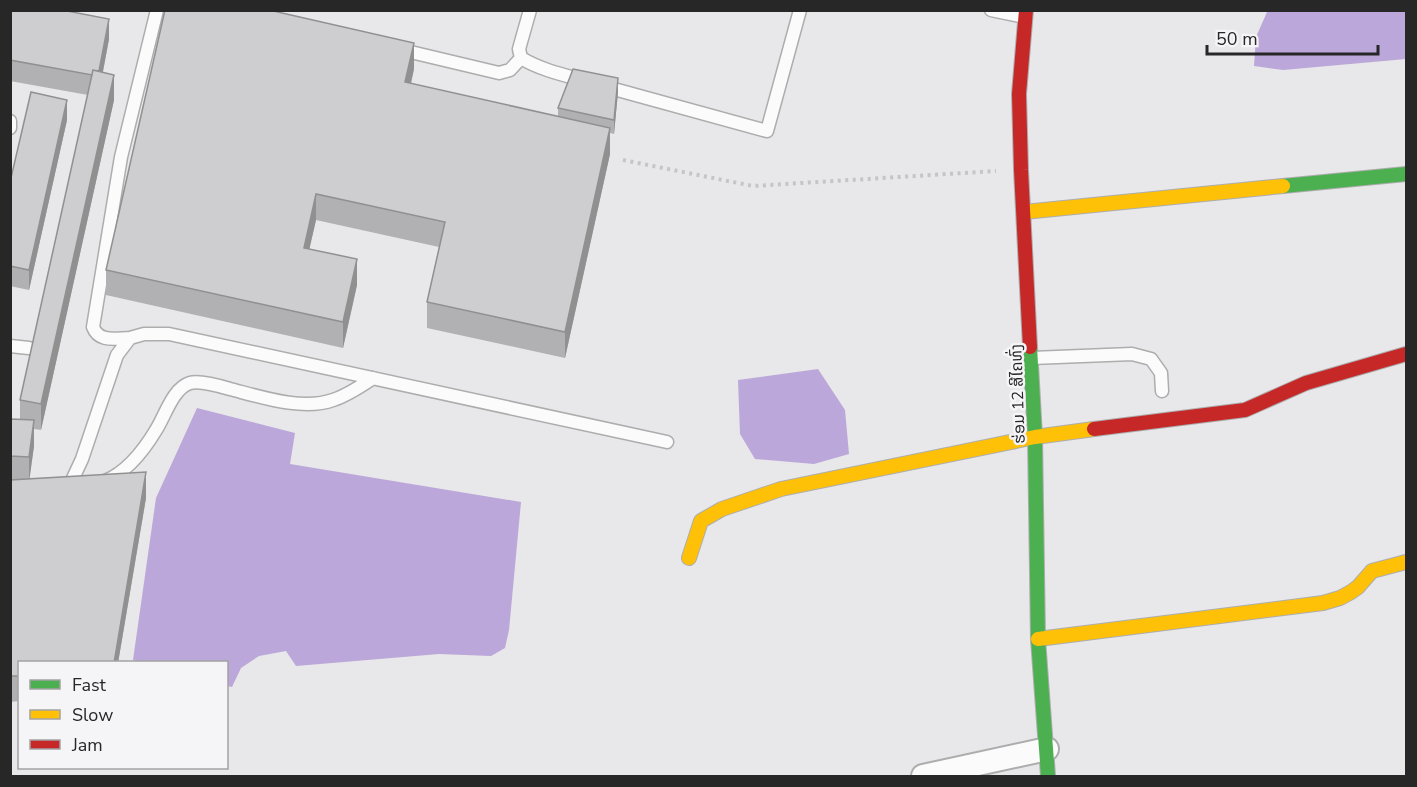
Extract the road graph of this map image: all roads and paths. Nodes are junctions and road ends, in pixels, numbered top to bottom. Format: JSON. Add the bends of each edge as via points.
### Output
{"nodes":[{"id":1,"x":157,"y":10,"type":"edge"},
{"id":2,"x":530,"y":10,"type":"edge"},
{"id":3,"x":800,"y":10,"type":"edge"},
{"id":4,"x":992,"y":10,"type":"edge"},
{"id":5,"x":1025,"y":14,"type":"edge"},
{"id":6,"x":389,"y":47,"type":"edge"},
{"id":7,"x":521,"y":58,"type":"junction"},
{"id":8,"x":10,"y":121,"type":"edge"},
{"id":9,"x":10,"y":128,"type":"edge"},
{"id":10,"x":622,"y":160,"type":"dead end"},
{"id":11,"x":1021,"y":170,"type":"junction"},
{"id":12,"x":1407,"y":174,"type":"edge"},
{"id":13,"x":1024,"y":212,"type":"junction"},
{"id":14,"x":130,"y":338,"type":"junction"},
{"id":15,"x":10,"y":346,"type":"edge"},
{"id":16,"x":29,"y":348,"type":"edge"},
{"id":17,"x":1407,"y":354,"type":"edge"},
{"id":18,"x":1032,"y":358,"type":"junction"},
{"id":19,"x":373,"y":378,"type":"junction"},
{"id":20,"x":1162,"y":391,"type":"dead end"},
{"id":21,"x":1035,"y":438,"type":"junction"},
{"id":22,"x":667,"y":442,"type":"dead end"},
{"id":23,"x":79,"y":488,"type":"junction"},
{"id":24,"x":54,"y":497,"type":"edge"},
{"id":25,"x":689,"y":558,"type":"dead end"},
{"id":26,"x":1407,"y":562,"type":"edge"},
{"id":27,"x":1038,"y":639,"type":"junction"},
{"id":28,"x":1047,"y":749,"type":"junction"},
{"id":29,"x":923,"y":777,"type":"edge"},
{"id":30,"x":1048,"y":777,"type":"edge"}],
"edges":[{"from":1,"to":14,"type":"lane","via":[[121,157],[93,327],[104,338]]},
{"from":2,"to":7,"type":"lane","via":[[519,49]]},
{"from":3,"to":7,"type":"lane","via":[[766,131],[549,70]]},
{"from":4,"to":5,"type":"lane"},
{"from":5,"to":11,"type":"street","name":"ຮ່ອມ 12 ສີໄຄທົ່ງ","via":[[1019,94]]},
{"from":6,"to":7,"type":"lane","via":[[499,73],[510,70]]},
{"from":8,"to":9,"type":"lane"},
{"from":10,"to":11,"type":"path","via":[[753,186]]},
{"from":11,"to":13,"type":"street","name":"ຮ່ອມ 12 ສີໄຄທົ່ງ"},
{"from":12,"to":13,"type":"street"},
{"from":13,"to":18,"type":"street","name":"ຮ່ອມ 12 ສີໄຄທົ່ງ"},
{"from":14,"to":19,"type":"lane","via":[[169,334]]},
{"from":14,"to":23,"type":"lane","via":[[117,355],[81,459]]},
{"from":15,"to":16,"type":"lane"},
{"from":17,"to":21,"type":"street","via":[[1306,383],[1245,410]]},
{"from":18,"to":20,"type":"lane","via":[[1132,354],[1151,359],[1161,373]]},
{"from":18,"to":21,"type":"street","name":"ຮ່ອມ 12 ສີໄຄທົ່ງ"},
{"from":19,"to":22,"type":"lane"},
{"from":19,"to":23,"type":"lane","via":[[333,400],[313,405],[191,382],[176,394],[156,431],[129,466],[109,479]]},
{"from":21,"to":25,"type":"street","via":[[781,489],[750,499],[701,521]]},
{"from":21,"to":27,"type":"street","name":"ຮ່ອມ 12 ສີໄຄທົ່ງ"},
{"from":23,"to":24,"type":"lane"},
{"from":26,"to":27,"type":"street","via":[[1372,571],[1351,592],[1323,603]]},
{"from":27,"to":28,"type":"street","name":"ຮ່ອມ 12 ສີໄຄທົ່ງ"},
{"from":28,"to":29,"type":"street"},
{"from":28,"to":30,"type":"street","name":"ຮ່ອມ 12 ສີໄຄທົ່ງ"}]}
